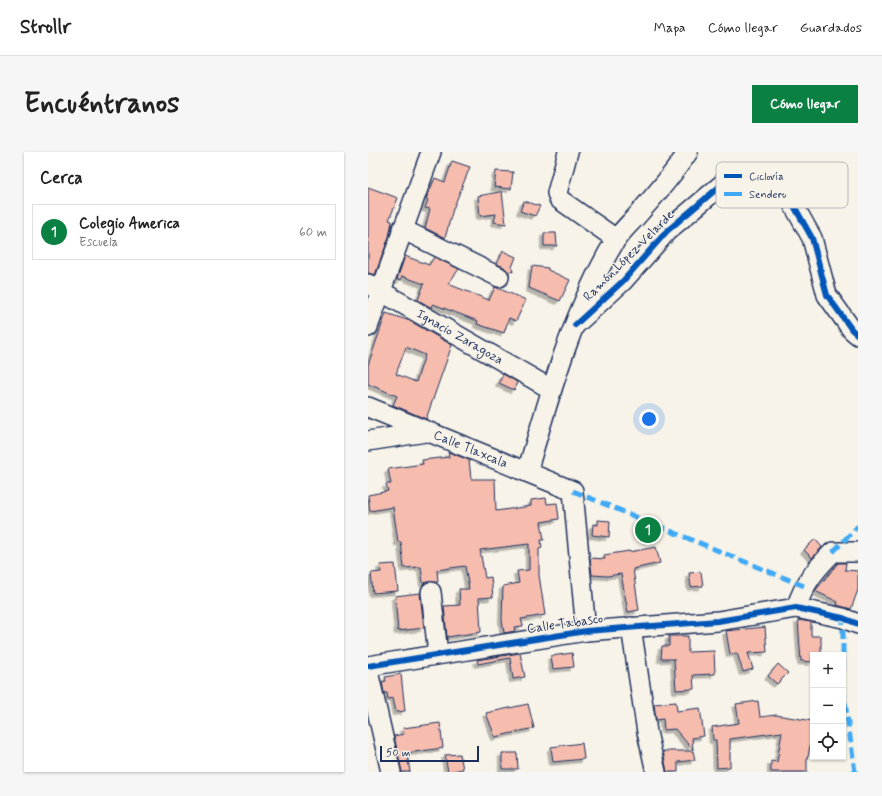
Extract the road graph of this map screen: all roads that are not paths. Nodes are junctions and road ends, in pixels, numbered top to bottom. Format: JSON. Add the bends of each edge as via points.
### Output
{"nodes":[{"id":1,"x":432,"y":152,"type":"edge"},
{"id":2,"x":568,"y":152,"type":"edge"},
{"id":3,"x":688,"y":152,"type":"edge"},
{"id":4,"x":716,"y":189,"type":"edge"},
{"id":5,"x":795,"y":208,"type":"edge"},
{"id":6,"x":402,"y":229,"type":"junction"},
{"id":7,"x":616,"y":239,"type":"junction"},
{"id":8,"x":499,"y":277,"type":"dead end"},
{"id":9,"x":374,"y":287,"type":"edge"},
{"id":10,"x":576,"y":325,"type":"junction"},
{"id":11,"x":368,"y":327,"type":"edge"},
{"id":12,"x":858,"y":335,"type":"edge"},
{"id":13,"x":551,"y":389,"type":"junction"},
{"id":14,"x":368,"y":407,"type":"edge"},
{"id":15,"x":426,"y":432,"type":"junction"},
{"id":16,"x":368,"y":441,"type":"edge"},
{"id":17,"x":527,"y":472,"type":"junction"},
{"id":18,"x":858,"y":552,"type":"edge"},
{"id":19,"x":431,"y":592,"type":"dead end"},
{"id":20,"x":796,"y":608,"type":"junction"},
{"id":21,"x":858,"y":624,"type":"edge"},
{"id":22,"x":631,"y":627,"type":"junction"},
{"id":23,"x":586,"y":631,"type":"junction"},
{"id":24,"x":438,"y":654,"type":"junction"},
{"id":25,"x":368,"y":666,"type":"edge"},
{"id":26,"x":368,"y":671,"type":"edge"},
{"id":27,"x":391,"y":772,"type":"edge"},
{"id":28,"x":656,"y":772,"type":"edge"}],
"edges":[{"from":1,"to":6,"type":"street"},
{"from":2,"to":7,"type":"street","via":[[557,193],[559,199]]},
{"from":3,"to":7,"type":"street","name":"Ramón López Velarde","via":[[673,175]]},
{"from":4,"to":10,"type":"street","name":"Ramón López Velarde","via":[[667,231],[624,281]]},
{"from":5,"to":12,"type":"street","name":"Ramón López Velarde","via":[[812,238],[827,295]]},
{"from":6,"to":8,"type":"street"},
{"from":6,"to":9,"type":"street"},
{"from":7,"to":10,"type":"street","name":"Ramón López Velarde","via":[[601,266]]},
{"from":9,"to":11,"type":"street"},
{"from":9,"to":13,"type":"street","name":"Ignacio Zaragoza"},
{"from":10,"to":13,"type":"street","name":"Ramón López Velarde"},
{"from":13,"to":17,"type":"street","name":"Ramón López Velarde"},
{"from":14,"to":15,"type":"street","name":"Calle Tlaxcala"},
{"from":15,"to":16,"type":"street"},
{"from":15,"to":17,"type":"street","name":"Calle Tlaxcala"},
{"from":17,"to":23,"type":"street","name":"Calle Tlaxcala","via":[[572,491]]},
{"from":18,"to":20,"type":"street","via":[[832,552],[804,586]]},
{"from":19,"to":24,"type":"street"},
{"from":20,"to":21,"type":"street","via":[[843,618]]},
{"from":20,"to":22,"type":"street","name":"Calle Tabasco","via":[[718,621]]},
{"from":22,"to":23,"type":"street","name":"Calle Tabasco"},
{"from":22,"to":28,"type":"street","via":[[647,732]]},
{"from":23,"to":24,"type":"street","name":"Calle Tabasco"},
{"from":24,"to":25,"type":"street","name":"Calle Tabasco"},
{"from":26,"to":27,"type":"street"}]}
